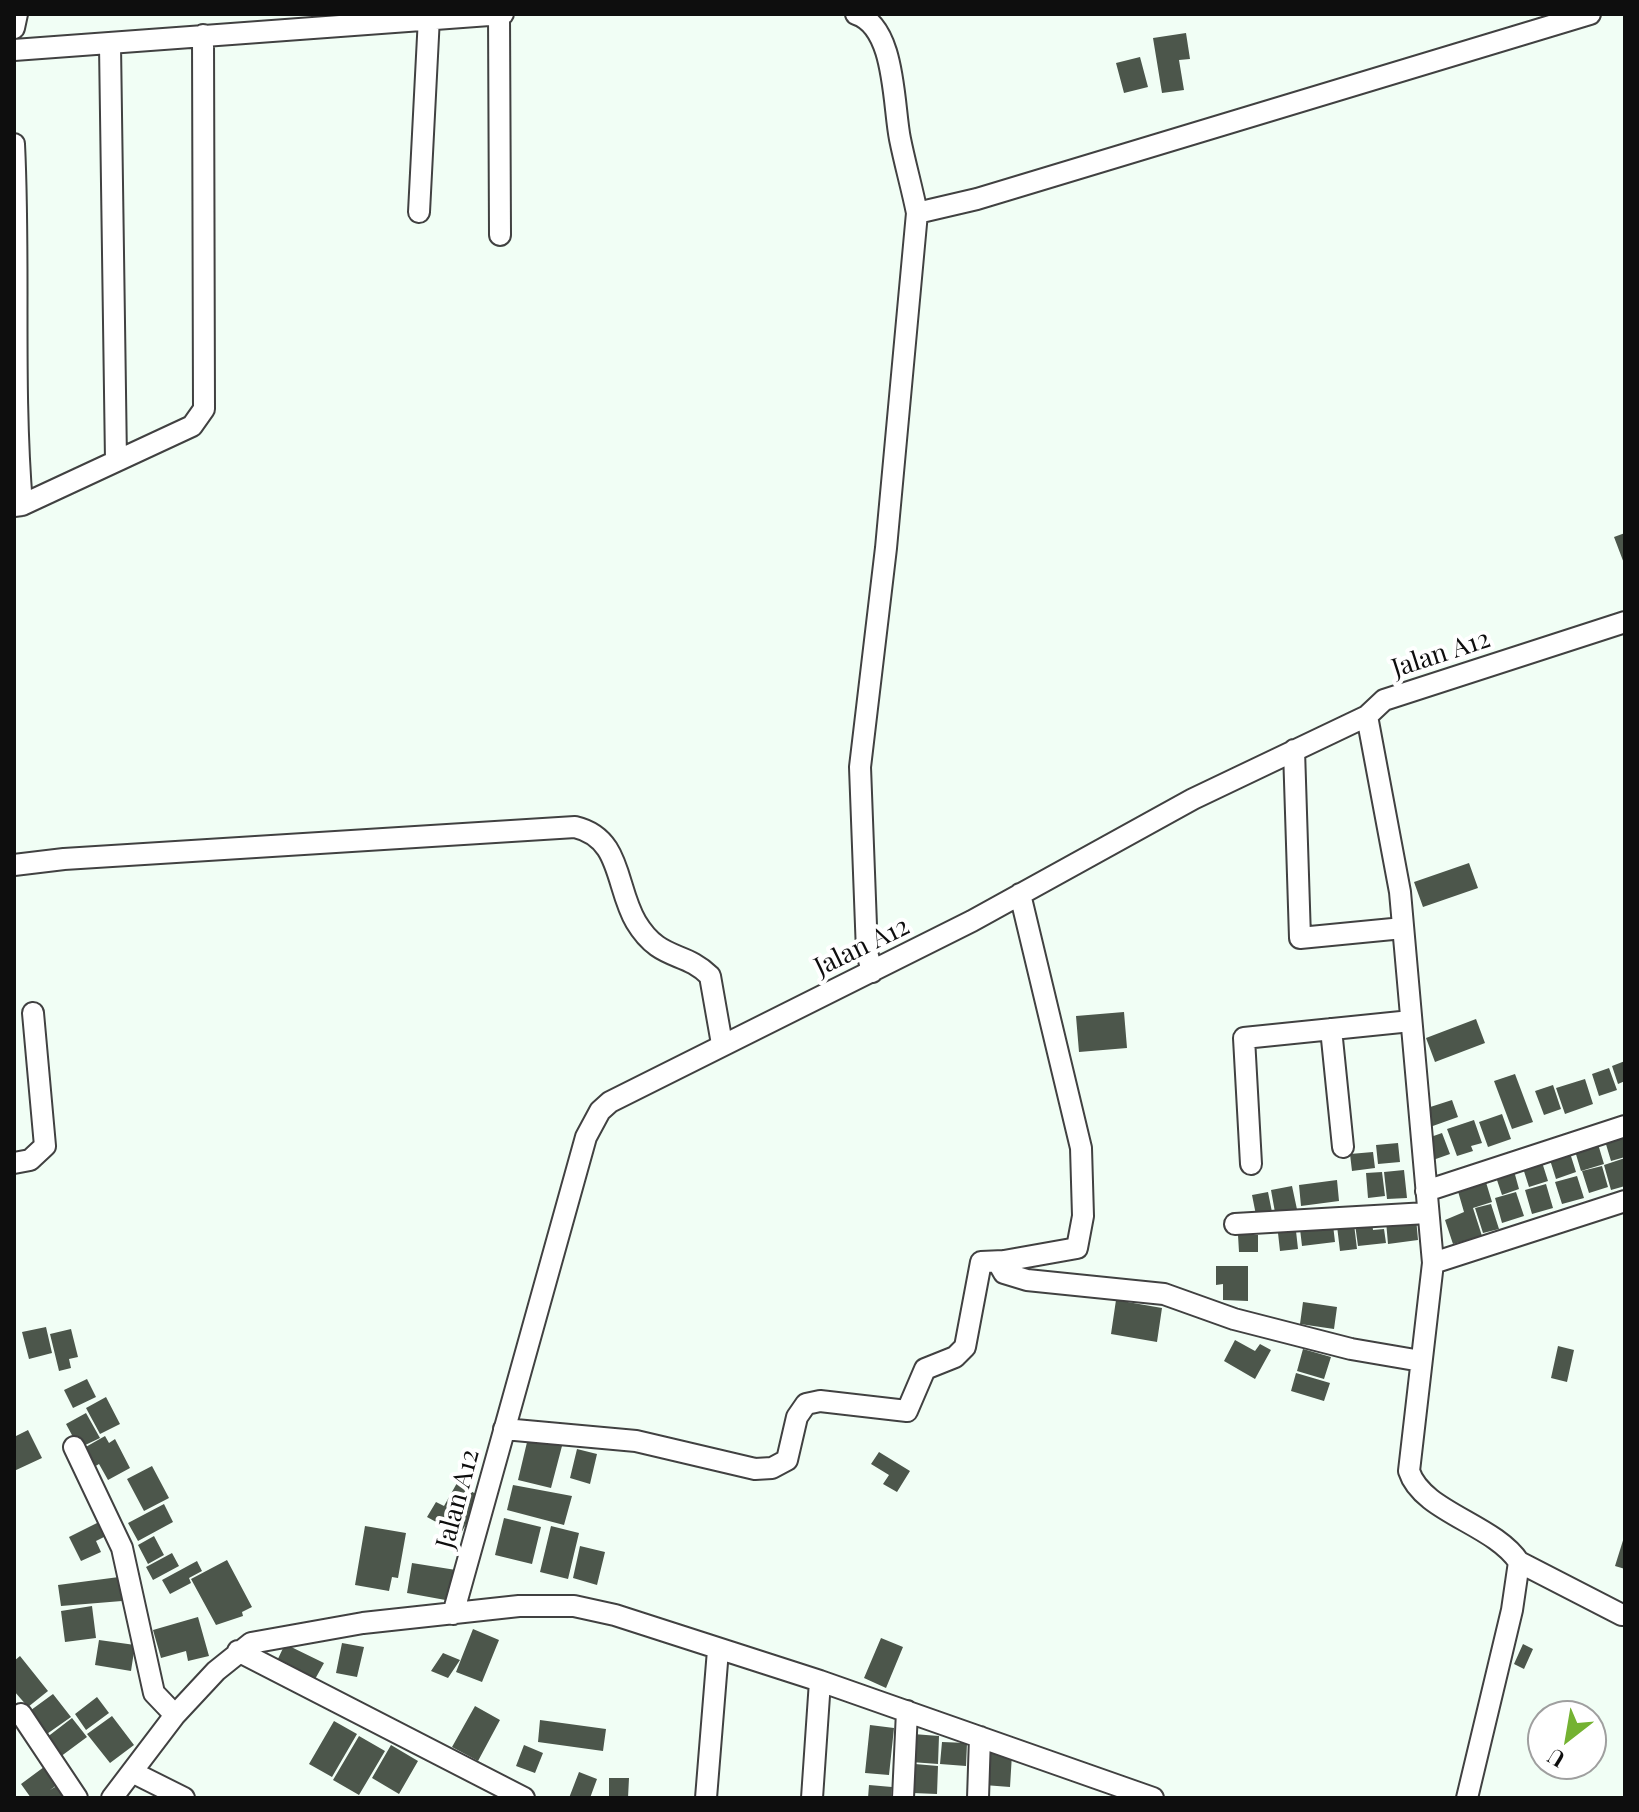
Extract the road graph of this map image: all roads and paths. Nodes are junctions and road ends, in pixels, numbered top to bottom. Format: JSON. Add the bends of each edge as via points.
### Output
{"nodes":[{"id":1,"x":17,"y":14,"type":"edge"},
{"id":2,"x":500,"y":14,"type":"edge"},
{"id":3,"x":856,"y":14,"type":"edge"},
{"id":4,"x":1590,"y":14,"type":"edge"},
{"id":5,"x":407,"y":17,"type":"edge"},
{"id":6,"x":429,"y":17,"type":"junction"},
{"id":7,"x":14,"y":28,"type":"edge"},
{"id":8,"x":203,"y":35,"type":"junction"},
{"id":9,"x":110,"y":45,"type":"junction"},
{"id":10,"x":14,"y":50,"type":"edge"},
{"id":11,"x":14,"y":144,"type":"edge"},
{"id":12,"x":419,"y":212,"type":"dead end"},
{"id":13,"x":917,"y":213,"type":"junction"},
{"id":14,"x":500,"y":235,"type":"dead end"},
{"id":15,"x":16,"y":239,"type":"edge"},
{"id":16,"x":15,"y":331,"type":"edge"},
{"id":17,"x":15,"y":424,"type":"edge"},
{"id":18,"x":116,"y":461,"type":"junction"},
{"id":19,"x":18,"y":505,"type":"edge"},
{"id":20,"x":1625,"y":622,"type":"edge"},
{"id":21,"x":1367,"y":716,"type":"junction"},
{"id":22,"x":1294,"y":750,"type":"junction"},
{"id":23,"x":14,"y":865,"type":"edge"},
{"id":24,"x":1020,"y":894,"type":"junction"},
{"id":25,"x":1403,"y":928,"type":"junction"},
{"id":26,"x":872,"y":972,"type":"junction"},
{"id":27,"x":33,"y":1013,"type":"dead end"},
{"id":28,"x":1411,"y":1021,"type":"junction"},
{"id":29,"x":1331,"y":1029,"type":"junction"},
{"id":30,"x":722,"y":1044,"type":"junction"},
{"id":31,"x":1625,"y":1126,"type":"edge"},
{"id":32,"x":1343,"y":1147,"type":"dead end"},
{"id":33,"x":14,"y":1163,"type":"edge"},
{"id":34,"x":1251,"y":1164,"type":"dead end"},
{"id":35,"x":1426,"y":1191,"type":"junction"},
{"id":36,"x":1625,"y":1201,"type":"edge"},
{"id":37,"x":1427,"y":1213,"type":"junction"},
{"id":38,"x":1235,"y":1224,"type":"dead end"},
{"id":39,"x":1004,"y":1261,"type":"junction"},
{"id":40,"x":1433,"y":1263,"type":"junction"},
{"id":41,"x":1421,"y":1361,"type":"junction"},
{"id":42,"x":504,"y":1429,"type":"junction"},
{"id":43,"x":74,"y":1447,"type":"dead end"},
{"id":44,"x":1519,"y":1562,"type":"junction"},
{"id":45,"x":453,"y":1614,"type":"junction"},
{"id":46,"x":1622,"y":1615,"type":"dead end"},
{"id":47,"x":718,"y":1650,"type":"junction"},
{"id":48,"x":238,"y":1651,"type":"junction"},
{"id":49,"x":820,"y":1681,"type":"junction"},
{"id":50,"x":907,"y":1711,"type":"junction"},
{"id":51,"x":21,"y":1714,"type":"dead end"},
{"id":52,"x":175,"y":1715,"type":"junction"},
{"id":53,"x":980,"y":1737,"type":"junction"},
{"id":54,"x":132,"y":1772,"type":"junction"},
{"id":55,"x":77,"y":1798,"type":"edge"},
{"id":56,"x":112,"y":1798,"type":"edge"},
{"id":57,"x":184,"y":1798,"type":"edge"},
{"id":58,"x":524,"y":1798,"type":"edge"},
{"id":59,"x":706,"y":1798,"type":"edge"},
{"id":60,"x":812,"y":1798,"type":"edge"},
{"id":61,"x":903,"y":1798,"type":"edge"},
{"id":62,"x":978,"y":1798,"type":"edge"},
{"id":63,"x":1153,"y":1798,"type":"edge"},
{"id":64,"x":1467,"y":1798,"type":"edge"}],
"edges":[{"from":1,"to":7,"type":"street"},
{"from":2,"to":6,"type":"street"},
{"from":2,"to":14,"type":"street"},
{"from":3,"to":13,"type":"street","via":[[879,35],[888,56]]},
{"from":4,"to":13,"type":"street"},
{"from":5,"to":6,"type":"street"},
{"from":5,"to":8,"type":"street"},
{"from":6,"to":12,"type":"street"},
{"from":8,"to":9,"type":"street"},
{"from":8,"to":18,"type":"street","via":[[204,409],[192,426]]},
{"from":9,"to":10,"type":"street"},
{"from":9,"to":18,"type":"street"},
{"from":11,"to":15,"type":"street"},
{"from":13,"to":26,"type":"street","via":[[860,767]]},
{"from":15,"to":16,"type":"street"},
{"from":16,"to":17,"type":"street"},
{"from":17,"to":19,"type":"street"},
{"from":18,"to":19,"type":"street"},
{"from":20,"to":21,"type":"street","name":"Jalan A12","via":[[1384,700]]},
{"from":21,"to":22,"type":"street","name":"Jalan A12"},
{"from":21,"to":25,"type":"street"},
{"from":22,"to":24,"type":"street","name":"Jalan A12"},
{"from":22,"to":25,"type":"street","via":[[1300,938]]},
{"from":23,"to":30,"type":"street","via":[[589,830],[609,849],[629,908],[647,938],[657,949],[710,976]]},
{"from":24,"to":26,"type":"street","name":"Jalan A12"},
{"from":24,"to":39,"type":"street","via":[[1081,1148],[1083,1216],[1077,1248]]},
{"from":25,"to":28,"type":"street"},
{"from":26,"to":30,"type":"street","name":"Jalan A12"},
{"from":27,"to":33,"type":"street","via":[[45,1146],[30,1160]]},
{"from":28,"to":29,"type":"street"},
{"from":28,"to":35,"type":"street"},
{"from":29,"to":32,"type":"street"},
{"from":29,"to":34,"type":"street","via":[[1244,1038]]},
{"from":30,"to":42,"type":"street","name":"Jalan A12","via":[[610,1102],[591,1123]]},
{"from":31,"to":35,"type":"street"},
{"from":35,"to":37,"type":"street"},
{"from":36,"to":40,"type":"street"},
{"from":37,"to":38,"type":"street"},
{"from":37,"to":40,"type":"street"},
{"from":39,"to":41,"type":"street","via":[[1004,1273],[1027,1280],[1164,1294],[1234,1319]]},
{"from":39,"to":42,"type":"street","via":[[978,1265],[965,1347],[925,1369],[907,1411],[806,1404],[797,1417],[787,1460],[772,1468],[755,1469],[636,1441]]},
{"from":40,"to":41,"type":"street"},
{"from":41,"to":44,"type":"street","via":[[1409,1449],[1413,1482]]},
{"from":42,"to":45,"type":"street","name":"Jalan A12"},
{"from":43,"to":52,"type":"street","via":[[122,1548],[154,1693]]},
{"from":44,"to":46,"type":"street"},
{"from":44,"to":64,"type":"street"},
{"from":45,"to":47,"type":"street","via":[[574,1606]]},
{"from":45,"to":48,"type":"street","via":[[363,1623],[251,1643]]},
{"from":47,"to":49,"type":"street"},
{"from":47,"to":59,"type":"street"},
{"from":48,"to":52,"type":"street"},
{"from":48,"to":58,"type":"street"},
{"from":49,"to":50,"type":"street"},
{"from":49,"to":60,"type":"street"},
{"from":50,"to":53,"type":"street"},
{"from":50,"to":61,"type":"street"},
{"from":51,"to":55,"type":"street"},
{"from":52,"to":54,"type":"street"},
{"from":53,"to":62,"type":"street"},
{"from":53,"to":63,"type":"street"},
{"from":54,"to":56,"type":"street"},
{"from":54,"to":57,"type":"street"}]}
